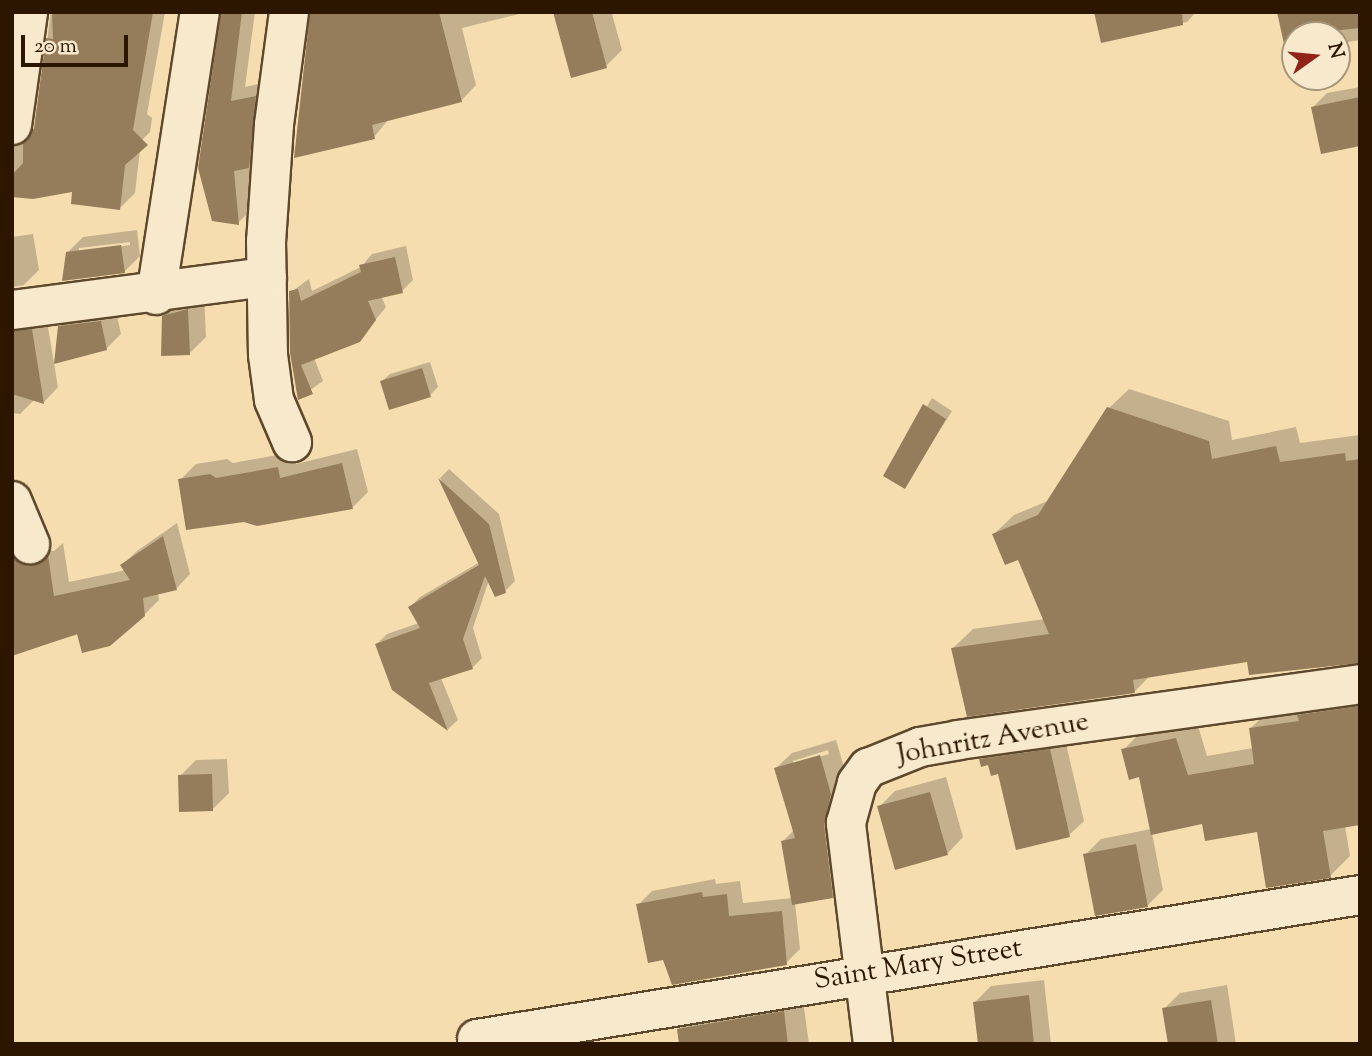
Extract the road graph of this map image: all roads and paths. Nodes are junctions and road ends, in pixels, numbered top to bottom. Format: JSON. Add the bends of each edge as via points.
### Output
{"nodes":[{"id":1,"x":29,"y":12,"type":"edge"},
{"id":2,"x":200,"y":12,"type":"edge"},
{"id":3,"x":289,"y":12,"type":"edge"},
{"id":4,"x":12,"y":125,"type":"edge"},
{"id":5,"x":267,"y":277,"type":"junction"},
{"id":6,"x":156,"y":295,"type":"junction"},
{"id":7,"x":12,"y":310,"type":"edge"},
{"id":8,"x":292,"y":442,"type":"dead end"},
{"id":9,"x":12,"y":501,"type":"edge"},
{"id":10,"x":30,"y":544,"type":"dead end"},
{"id":11,"x":1360,"y":684,"type":"edge"},
{"id":12,"x":1360,"y":895,"type":"edge"},
{"id":13,"x":862,"y":974,"type":"junction"},
{"id":14,"x":477,"y":1039,"type":"dead end"},
{"id":15,"x":873,"y":1044,"type":"edge"}],
"edges":[{"from":1,"to":4,"type":"street"},
{"from":2,"to":6,"type":"street"},
{"from":3,"to":5,"type":"street","via":[[274,125]]},
{"from":5,"to":6,"type":"street"},
{"from":5,"to":8,"type":"street","via":[[274,400]]},
{"from":6,"to":7,"type":"street"},
{"from":9,"to":10,"type":"street"},
{"from":11,"to":13,"type":"street","name":"Johnritz Avenue","via":[[958,740],[920,747],[868,768],[854,791],[846,823]]},
{"from":12,"to":13,"type":"street","name":"Saint Mary Street"},
{"from":13,"to":14,"type":"street","name":"Saint Mary Street"},
{"from":13,"to":15,"type":"street","name":"Johnritz Avenue"}]}
